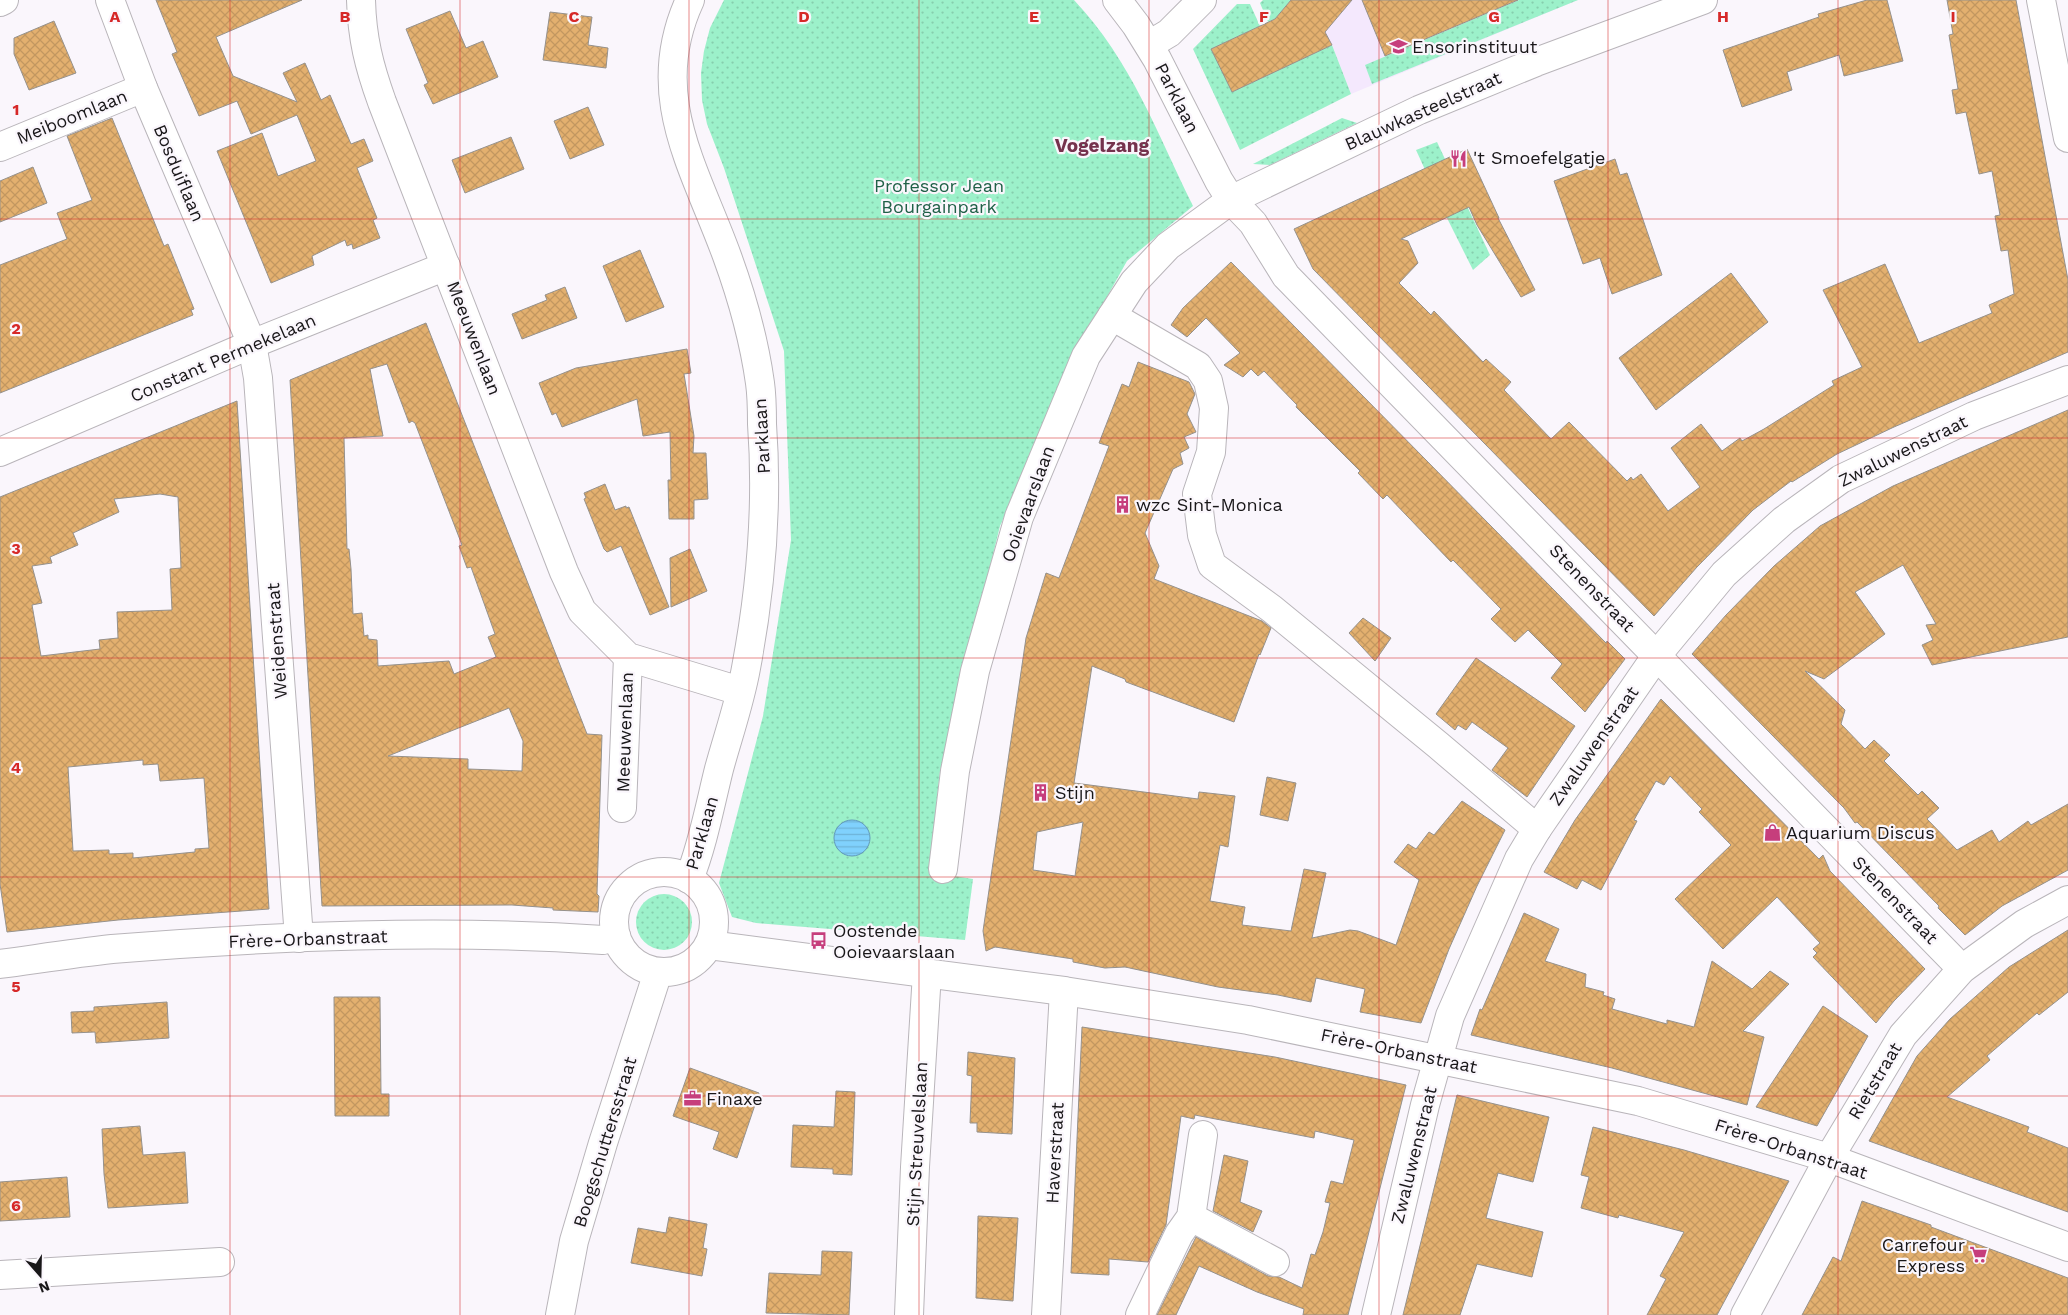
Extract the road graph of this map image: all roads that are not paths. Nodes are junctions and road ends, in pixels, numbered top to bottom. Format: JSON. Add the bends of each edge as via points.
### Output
{"nodes":[{"id":1,"x":4,"y":0,"type":"edge"},
{"id":2,"x":110,"y":0,"type":"edge"},
{"id":3,"x":361,"y":0,"type":"edge"},
{"id":4,"x":690,"y":0,"type":"edge"},
{"id":5,"x":1117,"y":0,"type":"edge"},
{"id":6,"x":1202,"y":0,"type":"edge"},
{"id":7,"x":1703,"y":0,"type":"edge"},
{"id":8,"x":2041,"y":0,"type":"edge"},
{"id":9,"x":0,"y":2,"type":"edge"},
{"id":10,"x":1149,"y":45,"type":"junction"},
{"id":11,"x":144,"y":88,"type":"junction"},
{"id":12,"x":2068,"y":138,"type":"edge"},
{"id":13,"x":0,"y":146,"type":"edge"},
{"id":14,"x":1231,"y":200,"type":"junction"},
{"id":15,"x":446,"y":266,"type":"junction"},
{"id":16,"x":1112,"y":316,"type":"junction"},
{"id":17,"x":252,"y":344,"type":"junction"},
{"id":18,"x":2068,"y":380,"type":"edge"},
{"id":19,"x":0,"y":452,"type":"edge"},
{"id":20,"x":1657,"y":655,"type":"junction"},
{"id":21,"x":628,"y":657,"type":"junction"},
{"id":22,"x":740,"y":691,"type":"junction"},
{"id":23,"x":622,"y":808,"type":"dead end"},
{"id":24,"x":1537,"y":829,"type":"junction"},
{"id":25,"x":943,"y":869,"type":"dead end"},
{"id":26,"x":689,"y":879,"type":"junction"},
{"id":27,"x":2068,"y":900,"type":"edge"},
{"id":28,"x":616,"y":936,"type":"junction"},
{"id":29,"x":299,"y":938,"type":"junction"},
{"id":30,"x":709,"y":945,"type":"junction"},
{"id":31,"x":0,"y":964,"type":"edge"},
{"id":32,"x":1962,"y":968,"type":"junction"},
{"id":33,"x":658,"y":972,"type":"junction"},
{"id":34,"x":927,"y":973,"type":"junction"},
{"id":35,"x":1064,"y":992,"type":"junction"},
{"id":36,"x":1438,"y":1060,"type":"junction"},
{"id":37,"x":1203,"y":1135,"type":"dead end"},
{"id":38,"x":1829,"y":1158,"type":"junction"},
{"id":39,"x":1191,"y":1217,"type":"junction"},
{"id":40,"x":2068,"y":1247,"type":"edge"},
{"id":41,"x":220,"y":1262,"type":"dead end"},
{"id":42,"x":1275,"y":1262,"type":"dead end"},
{"id":43,"x":0,"y":1274,"type":"edge"},
{"id":44,"x":560,"y":1315,"type":"edge"},
{"id":45,"x":909,"y":1315,"type":"edge"},
{"id":46,"x":1046,"y":1315,"type":"edge"},
{"id":47,"x":1140,"y":1315,"type":"edge"},
{"id":48,"x":1376,"y":1315,"type":"edge"},
{"id":49,"x":1745,"y":1315,"type":"edge"}],
"edges":[{"from":1,"to":9,"type":"street"},
{"from":2,"to":11,"type":"street","name":"Bosduiflaan"},
{"from":3,"to":15,"type":"street","name":"Meeuwenlaan","via":[[362,29],[370,67]]},
{"from":4,"to":22,"type":"street","name":"Parklaan","via":[[676,43],[672,73],[673,105],[684,147],[744,307],[760,384],[765,464],[761,573]]},
{"from":5,"to":10,"type":"street","name":"Parklaan"},
{"from":6,"to":10,"type":"street","via":[[1169,33]]},
{"from":7,"to":14,"type":"street","name":"Blauwkasteelstraat","via":[[1536,62],[1419,110]]},
{"from":8,"to":12,"type":"street"},
{"from":10,"to":14,"type":"street","name":"Parklaan"},
{"from":11,"to":13,"type":"street","name":"Meiboomlaan"},
{"from":11,"to":17,"type":"street","name":"Bosduiflaan"},
{"from":14,"to":16,"type":"street","name":"Ooievaarslaan","via":[[1168,246],[1134,282]]},
{"from":14,"to":20,"type":"street","name":"Stenenstraat","via":[[1253,222],[1286,276]]},
{"from":15,"to":17,"type":"street","name":"Constant Permekelaan"},
{"from":15,"to":21,"type":"street","name":"Meeuwenlaan","via":[[582,611]]},
{"from":16,"to":24,"type":"street","via":[[1198,366],[1208,381],[1214,408],[1211,452],[1197,494],[1202,534],[1212,565],[1279,615]]},
{"from":16,"to":25,"type":"street","name":"Ooievaarslaan","via":[[1086,356],[1019,517],[975,671],[955,771]]},
{"from":17,"to":19,"type":"street","name":"Constant Permekelaan"},
{"from":17,"to":29,"type":"street","name":"Weidenstraat","via":[[258,378]]},
{"from":18,"to":20,"type":"street","name":"Zwaluwenstraat","via":[[1974,416],[1841,479],[1784,520],[1724,574]]},
{"from":20,"to":24,"type":"street","name":"Zwaluwenstraat"},
{"from":20,"to":32,"type":"street","name":"Stenenstraat"},
{"from":21,"to":22,"type":"street","name":"Meeuwenlaan"},
{"from":21,"to":23,"type":"street","name":"Meeuwenlaan"},
{"from":22,"to":26,"type":"street","name":"Parklaan"},
{"from":24,"to":36,"type":"street","name":"Zwaluwenstraat","via":[[1519,859],[1454,1008]]},
{"from":26,"to":28,"type":"street","via":[[659,873],[631,885],[616,911]]},
{"from":26,"to":30,"type":"street","via":[[707,896],[712,908],[713,933]]},
{"from":27,"to":32,"type":"street","name":"Rietstraat","via":[[2024,924]]},
{"from":28,"to":29,"type":"street","name":"Frère-Orbanstraat","via":[[603,940],[440,934]]},
{"from":28,"to":33,"type":"street","via":[[636,963]]},
{"from":29,"to":31,"type":"street","name":"Frère-Orbanstraat","via":[[111,950]]},
{"from":30,"to":33,"type":"street","via":[[688,966]]},
{"from":30,"to":34,"type":"street","name":"Frère-Orbanstraat"},
{"from":32,"to":38,"type":"street","name":"Rietstraat","via":[[1902,1035]]},
{"from":33,"to":44,"type":"street","name":"Boogschuttersstraat","via":[[574,1241]]},
{"from":34,"to":35,"type":"street","name":"Frère-Orbanstraat"},
{"from":34,"to":45,"type":"street","name":"Stijn Streuvelslaan"},
{"from":35,"to":36,"type":"street","name":"Frère-Orbanstraat","via":[[1248,1020]]},
{"from":35,"to":46,"type":"street","name":"Haverstraat"},
{"from":36,"to":38,"type":"street","name":"Frère-Orbanstraat","via":[[1638,1101]]},
{"from":36,"to":48,"type":"street","name":"Zwaluwenstraat"},
{"from":37,"to":39,"type":"street"},
{"from":38,"to":40,"type":"street","name":"Frère-Orbanstraat"},
{"from":38,"to":49,"type":"street","name":"Rietstraat"},
{"from":39,"to":42,"type":"street"},
{"from":39,"to":47,"type":"street","via":[[1179,1234]]},
{"from":41,"to":43,"type":"street"}]}
